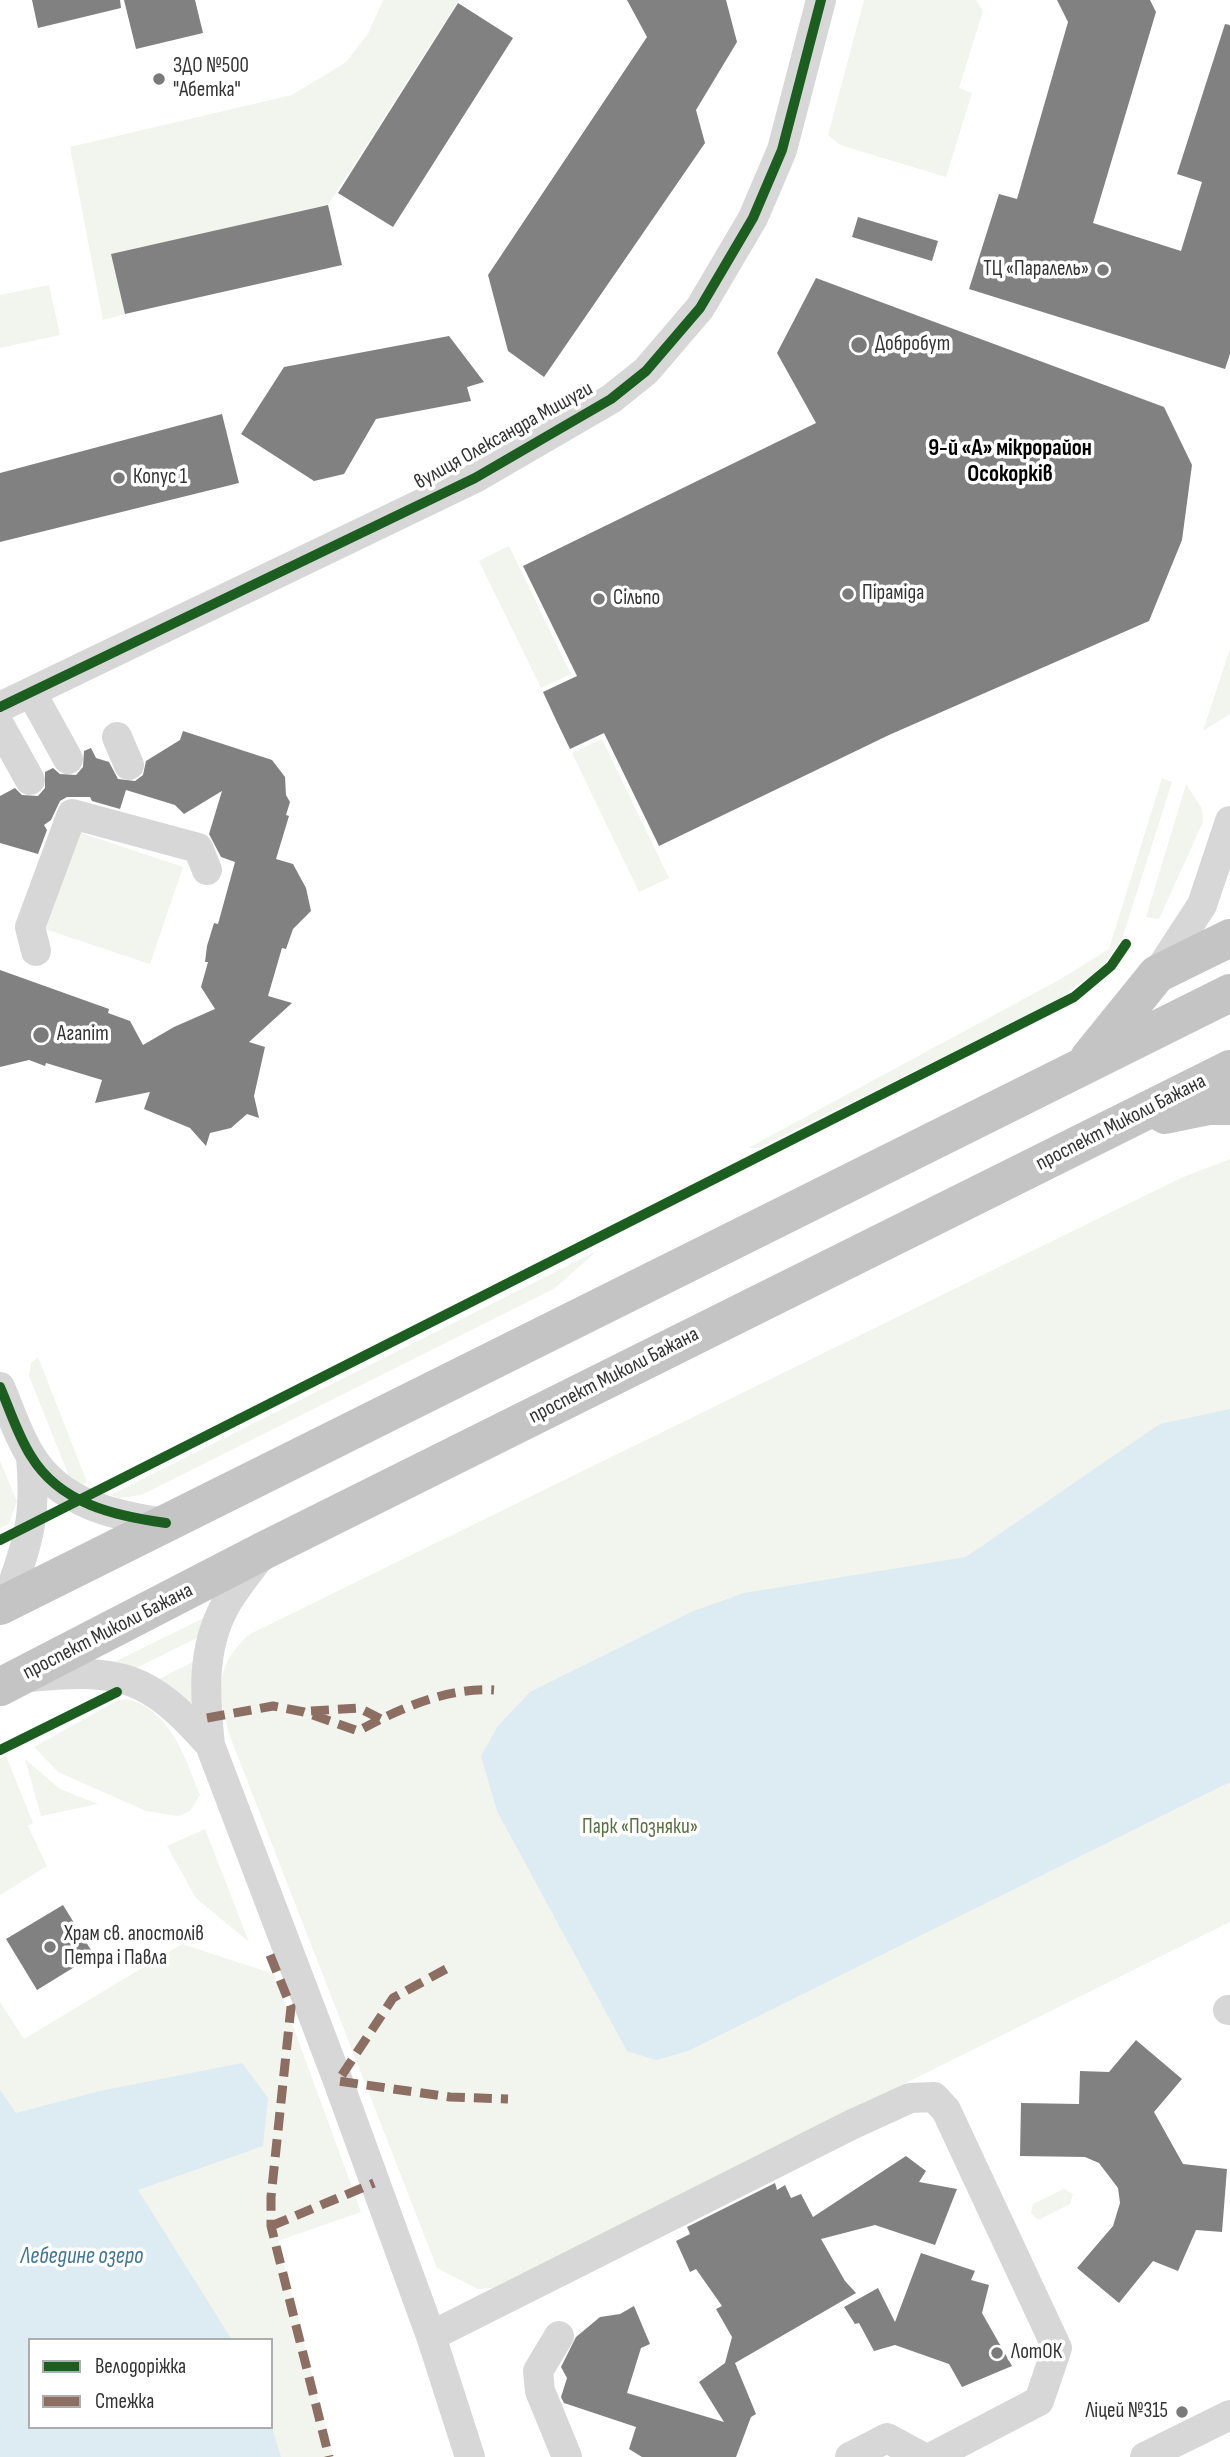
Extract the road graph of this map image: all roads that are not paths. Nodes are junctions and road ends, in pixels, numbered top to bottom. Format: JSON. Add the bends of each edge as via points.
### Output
{"nodes":[{"id":1,"x":821,"y":0,"type":"edge"},
{"id":2,"x":31,"y":692,"type":"junction"},
{"id":3,"x":0,"y":707,"type":"edge"},
{"id":4,"x":0,"y":726,"type":"edge"},
{"id":5,"x":117,"y":737,"type":"dead end"},
{"id":6,"x":7,"y":758,"type":"edge"},
{"id":7,"x":68,"y":759,"type":"dead end"},
{"id":8,"x":129,"y":765,"type":"dead end"},
{"id":9,"x":30,"y":780,"type":"dead end"},
{"id":10,"x":1230,"y":821,"type":"edge"},
{"id":11,"x":207,"y":870,"type":"dead end"},
{"id":12,"x":1230,"y":938,"type":"edge"},
{"id":13,"x":36,"y":951,"type":"dead end"},
{"id":14,"x":1157,"y":974,"type":"junction"},
{"id":15,"x":1230,"y":993,"type":"edge"},
{"id":16,"x":1081,"y":1068,"type":"junction"},
{"id":17,"x":1230,"y":1069,"type":"edge"},
{"id":18,"x":1230,"y":1106,"type":"edge"},
{"id":19,"x":1118,"y":1124,"type":"junction"},
{"id":20,"x":0,"y":1387,"type":"edge"},
{"id":21,"x":31,"y":1457,"type":"junction"},
{"id":22,"x":166,"y":1523,"type":"junction"},
{"id":23,"x":265,"y":1550,"type":"junction"},
{"id":24,"x":3,"y":1605,"type":"edge"},
{"id":25,"x":9,"y":1683,"type":"edge"},
{"id":26,"x":210,"y":1745,"type":"junction"},
{"id":27,"x":431,"y":2336,"type":"junction"},
{"id":28,"x":559,"y":2336,"type":"dead end"},
{"id":29,"x":1230,"y":2415,"type":"edge"},
{"id":30,"x":470,"y":2457,"type":"edge"},
{"id":31,"x":567,"y":2457,"type":"edge"},
{"id":32,"x":850,"y":2457,"type":"edge"},
{"id":33,"x":922,"y":2457,"type":"edge"},
{"id":34,"x":932,"y":2457,"type":"edge"},
{"id":35,"x":1145,"y":2457,"type":"edge"}],
"edges":[{"from":1,"to":2,"type":"street","name":"вулиця Олександра Мишуги","via":[[782,150],[753,218],[700,308],[646,371],[611,399],[475,478]]},
{"from":2,"to":3,"type":"street","name":"вулиця Олександра Мишуги"},
{"from":2,"to":7,"type":"street"},
{"from":4,"to":6,"type":"street"},
{"from":5,"to":8,"type":"street"},
{"from":6,"to":9,"type":"street"},
{"from":10,"to":14,"type":"street","via":[[1202,905]]},
{"from":11,"to":13,"type":"street","via":[[198,848],[72,814],[30,927]]},
{"from":12,"to":14,"type":"highway"},
{"from":14,"to":16,"type":"highway"},
{"from":15,"to":16,"type":"highway"},
{"from":16,"to":22,"type":"highway"},
{"from":17,"to":19,"type":"highway","name":"проспект Миколи Бажана"},
{"from":18,"to":19,"type":"highway"},
{"from":19,"to":23,"type":"highway","name":"проспект Миколи Бажана"},
{"from":20,"to":21,"type":"street"},
{"from":21,"to":22,"type":"street","via":[[56,1484],[101,1511]]},
{"from":21,"to":24,"type":"street","via":[[32,1524]]},
{"from":22,"to":24,"type":"highway"},
{"from":23,"to":25,"type":"highway","name":"проспект Миколи Бажана"},
{"from":23,"to":26,"type":"street","via":[[225,1606],[212,1639],[205,1690]]},
{"from":25,"to":26,"type":"street","via":[[67,1673],[109,1673],[134,1679],[183,1713]]},
{"from":26,"to":27,"type":"street"},
{"from":27,"to":30,"type":"street"},
{"from":27,"to":34,"type":"street","via":[[853,2124],[910,2098],[934,2097],[946,2110],[1057,2347],[1040,2401]]},
{"from":28,"to":31,"type":"street","via":[[538,2371],[540,2391]]},
{"from":29,"to":35,"type":"street"},
{"from":32,"to":33,"type":"street","via":[[887,2438]]}]}
